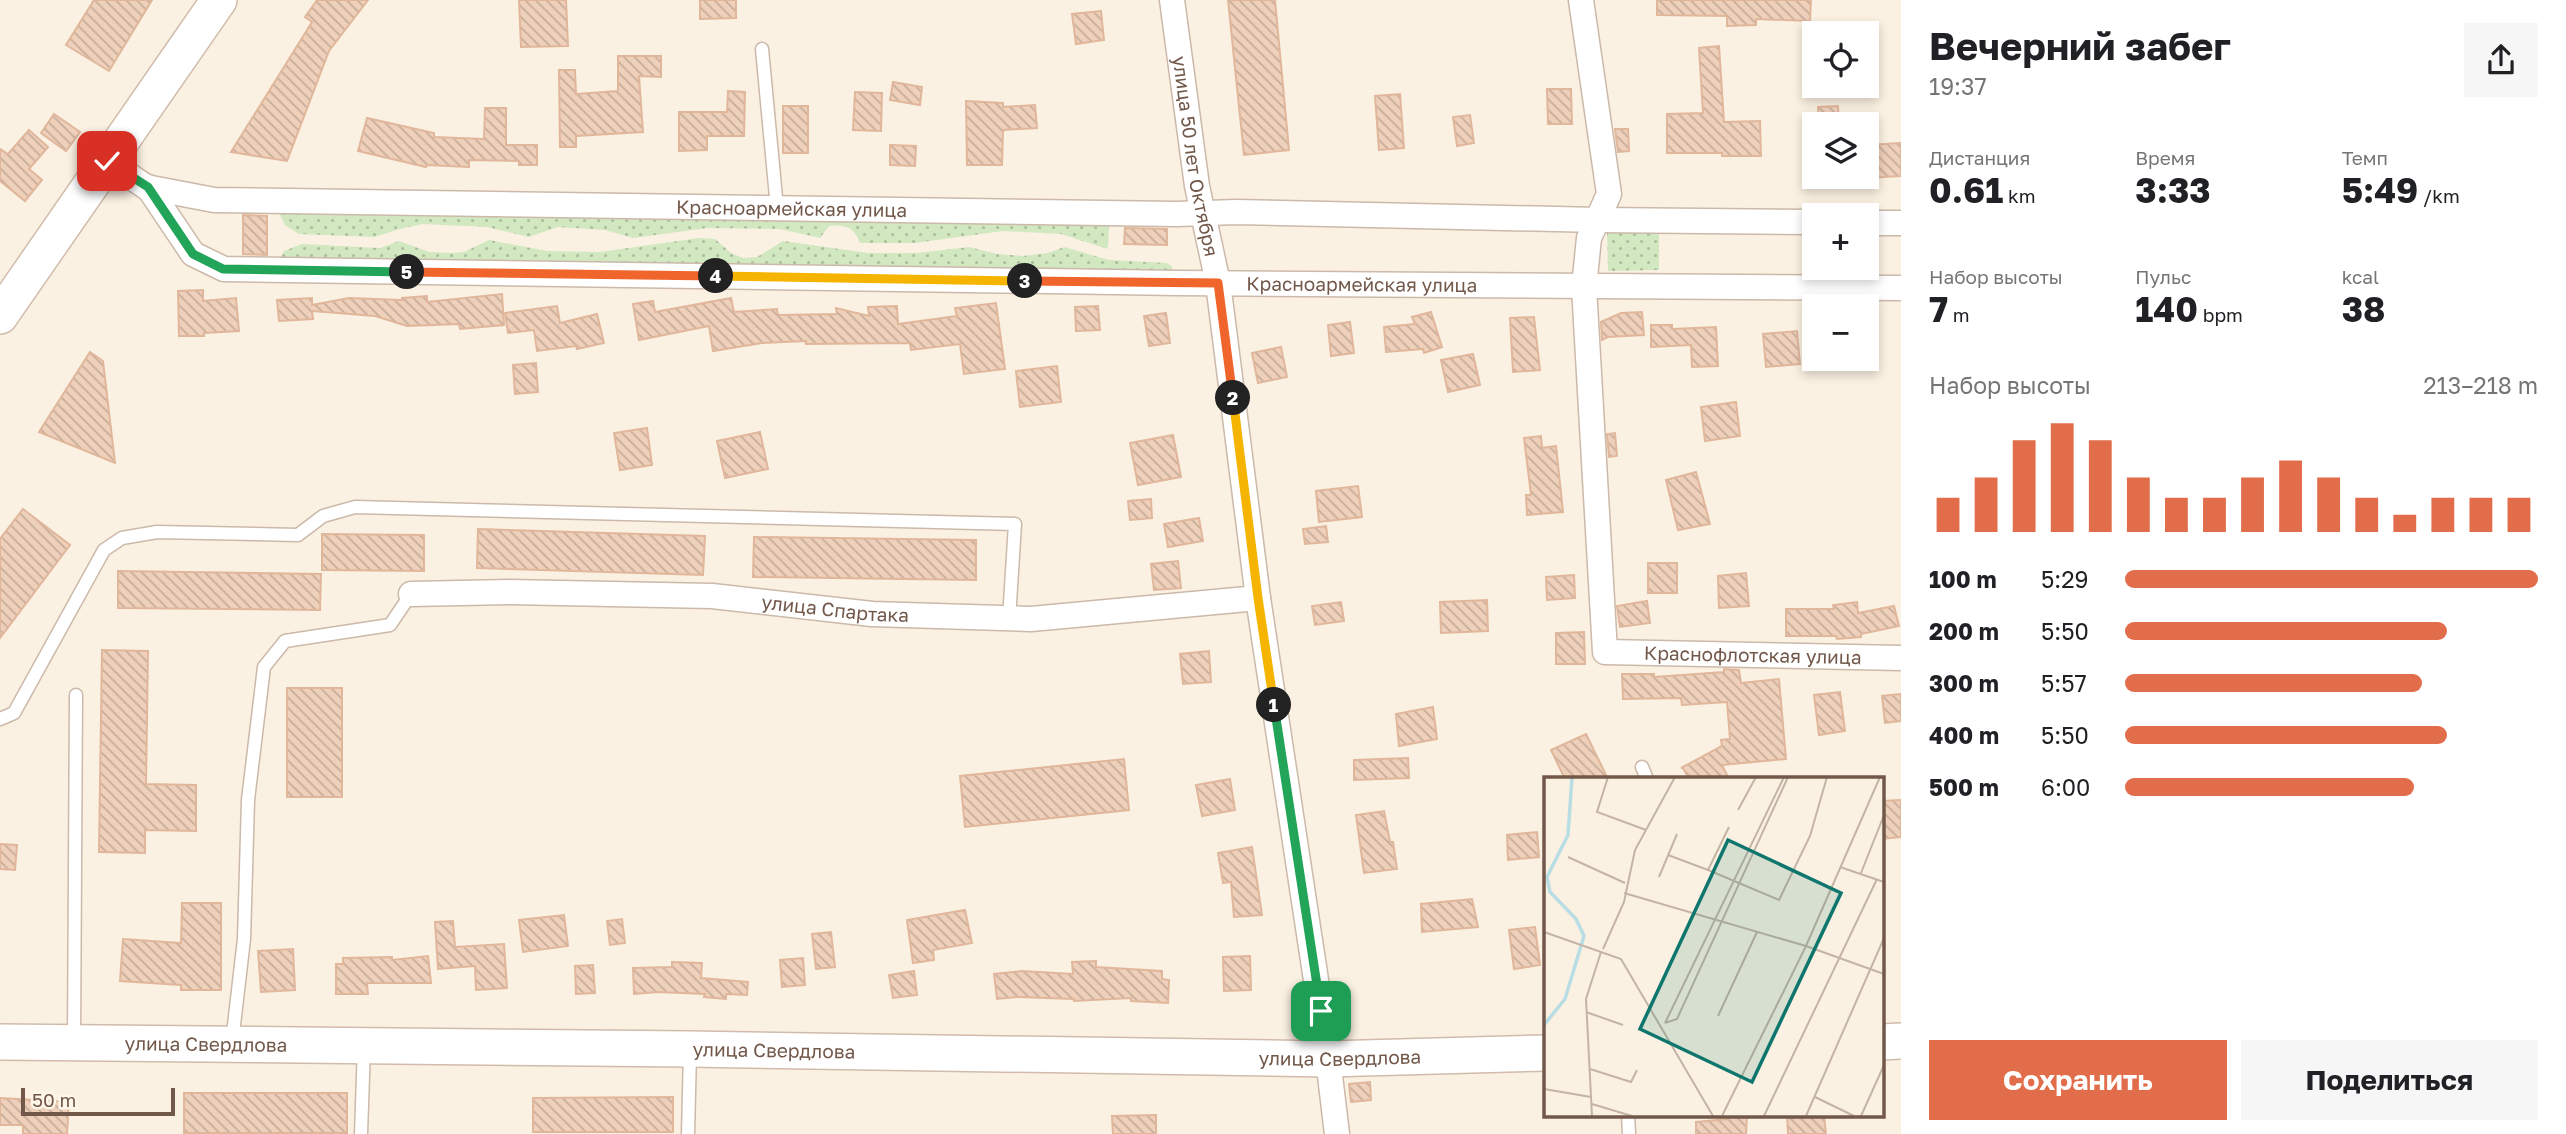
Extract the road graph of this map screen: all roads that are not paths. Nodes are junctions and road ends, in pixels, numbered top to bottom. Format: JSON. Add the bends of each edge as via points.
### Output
{"nodes":[{"id":1,"x":219,"y":0,"type":"edge"},
{"id":2,"x":1172,"y":0,"type":"edge"},
{"id":3,"x":1581,"y":0,"type":"edge"},
{"id":4,"x":762,"y":49,"type":"dead end"},
{"id":5,"x":107,"y":161,"type":"junction"},
{"id":6,"x":147,"y":187,"type":"junction"},
{"id":7,"x":777,"y":208,"type":"junction"},
{"id":8,"x":1203,"y":214,"type":"junction"},
{"id":9,"x":1599,"y":220,"type":"junction"},
{"id":10,"x":1802,"y":222,"type":"edge"},
{"id":11,"x":1879,"y":223,"type":"edge"},
{"id":12,"x":1901,"y":223,"type":"edge"},
{"id":13,"x":1218,"y":283,"type":"junction"},
{"id":14,"x":1584,"y":287,"type":"junction"},
{"id":15,"x":1901,"y":288,"type":"edge"},
{"id":16,"x":0,"y":316,"type":"edge"},
{"id":17,"x":411,"y":594,"type":"joint"},
{"id":18,"x":1258,"y":598,"type":"junction"},
{"id":19,"x":1009,"y":619,"type":"junction"},
{"id":20,"x":1901,"y":658,"type":"edge"},
{"id":21,"x":76,"y":695,"type":"dead end"},
{"id":22,"x":0,"y":719,"type":"edge"},
{"id":23,"x":0,"y":1042,"type":"edge"},
{"id":24,"x":74,"y":1045,"type":"junction"},
{"id":25,"x":232,"y":1045,"type":"junction"},
{"id":26,"x":364,"y":1046,"type":"junction"},
{"id":27,"x":690,"y":1049,"type":"junction"},
{"id":28,"x":1544,"y":1053,"type":"edge"},
{"id":29,"x":1328,"y":1059,"type":"junction"},
{"id":30,"x":1628,"y":1116,"type":"edge"},
{"id":31,"x":361,"y":1134,"type":"edge"},
{"id":32,"x":688,"y":1134,"type":"edge"},
{"id":33,"x":1337,"y":1134,"type":"edge"},
{"id":34,"x":1629,"y":1134,"type":"edge"}],
"edges":[{"from":1,"to":5,"type":"main road"},
{"from":2,"to":8,"type":"street","name":"улица 50 лет Октября"},
{"from":3,"to":9,"type":"street","via":[[1609,194]]},
{"from":4,"to":7,"type":"lane"},
{"from":5,"to":6,"type":"street","name":"Красноармейская улица"},
{"from":5,"to":16,"type":"main road"},
{"from":6,"to":7,"type":"street","name":"Красноармейская улица","via":[[214,200]]},
{"from":6,"to":13,"type":"street","name":"Красноармейская улица","via":[[193,254],[223,269]]},
{"from":7,"to":8,"type":"street","name":"Красноармейская улица"},
{"from":8,"to":9,"type":"street","name":"Красноармейская улица"},
{"from":8,"to":13,"type":"street","name":"улица 50 лет Октября"},
{"from":9,"to":10,"type":"street","name":"Красноармейская улица"},
{"from":9,"to":14,"type":"street","via":[[1589,238]]},
{"from":11,"to":12,"type":"street"},
{"from":13,"to":14,"type":"street","name":"Красноармейская улица"},
{"from":13,"to":18,"type":"street","name":"улица 50 лет Октября"},
{"from":14,"to":15,"type":"street","name":"Красноармейская улица"},
{"from":14,"to":20,"type":"street","name":"Краснофлотская улица","via":[[1605,652]]},
{"from":17,"to":19,"type":"street","name":"улица Спартака","via":[[712,596],[872,614]]},
{"from":17,"to":25,"type":"lane","via":[[390,625],[285,641],[264,667],[248,800],[244,939]]},
{"from":18,"to":19,"type":"street","name":"улица Спартака"},
{"from":18,"to":29,"type":"street","name":"улица 50 лет Октября"},
{"from":19,"to":22,"type":"lane","via":[[1015,524],[355,507],[323,516],[298,535],[157,533],[122,538],[104,550],[14,713]]},
{"from":21,"to":24,"type":"lane"},
{"from":23,"to":24,"type":"main road","name":"улица Свердлова"},
{"from":24,"to":25,"type":"main road","name":"улица Свердлова"},
{"from":25,"to":26,"type":"main road","name":"улица Свердлова"},
{"from":26,"to":27,"type":"main road","name":"улица Свердлова"},
{"from":26,"to":31,"type":"lane"},
{"from":27,"to":29,"type":"main road","name":"улица Свердлова"},
{"from":27,"to":32,"type":"lane"},
{"from":28,"to":29,"type":"main road","name":"улица Свердлова"},
{"from":29,"to":33,"type":"street","name":"улица 50 лет Октября"},
{"from":30,"to":34,"type":"lane"}]}
